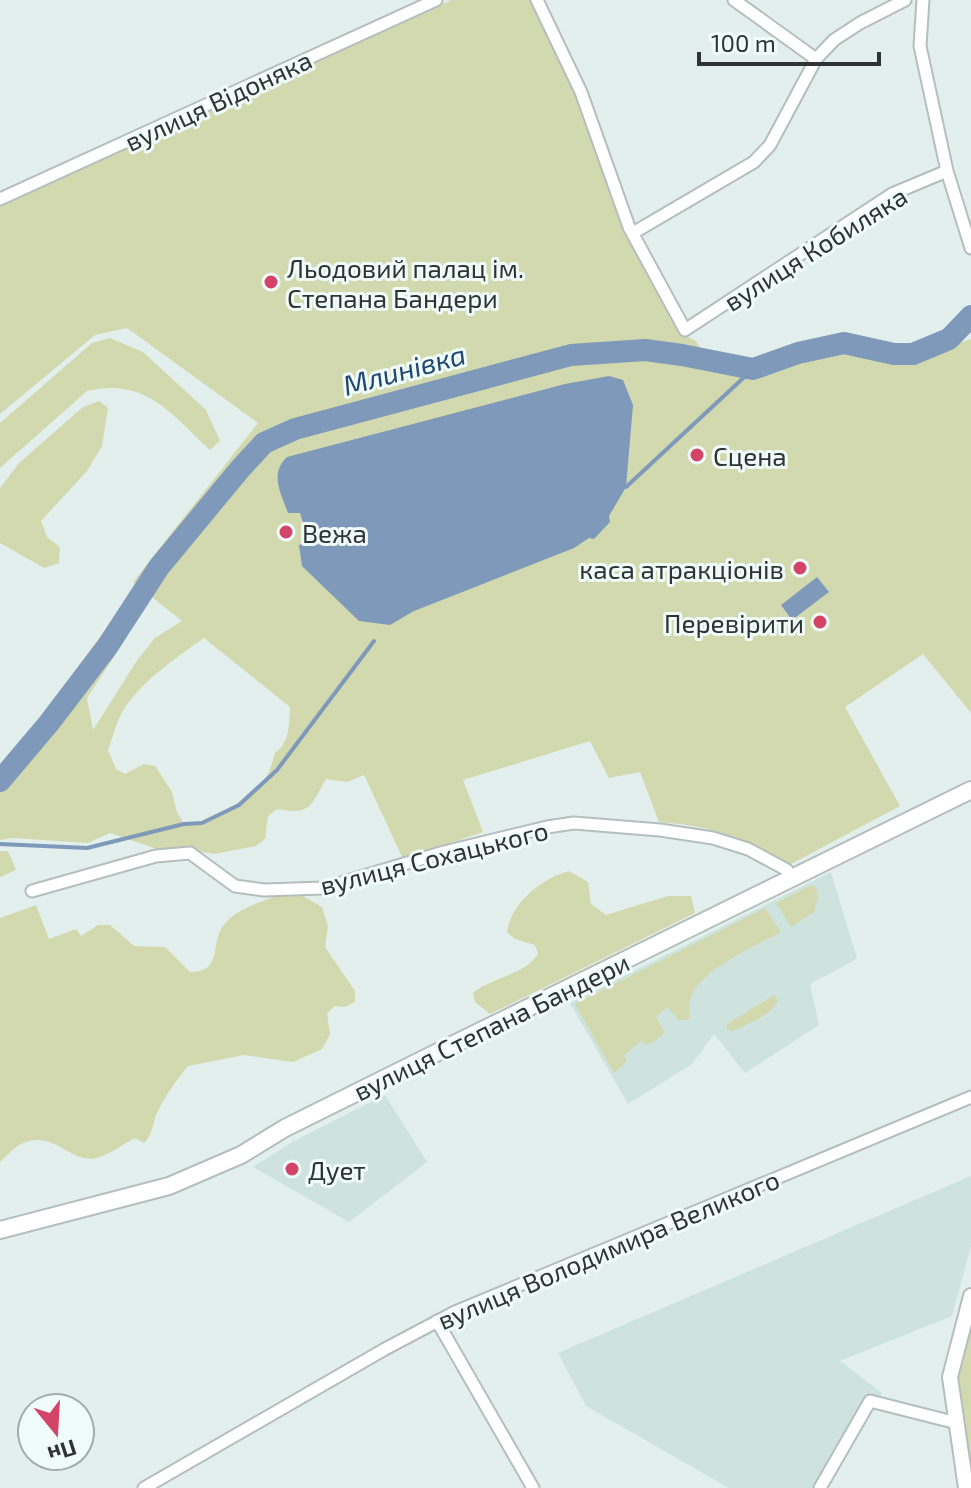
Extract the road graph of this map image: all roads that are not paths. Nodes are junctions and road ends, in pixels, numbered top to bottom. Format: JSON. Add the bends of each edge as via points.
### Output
{"nodes":[{"id":1,"x":436,"y":0,"type":"edge"},
{"id":2,"x":537,"y":0,"type":"edge"},
{"id":3,"x":734,"y":0,"type":"edge"},
{"id":4,"x":905,"y":0,"type":"edge"},
{"id":5,"x":923,"y":0,"type":"edge"},
{"id":6,"x":816,"y":59,"type":"junction"},
{"id":7,"x":947,"y":171,"type":"junction"},
{"id":8,"x":0,"y":199,"type":"edge"},
{"id":9,"x":633,"y":233,"type":"junction"},
{"id":10,"x":971,"y":248,"type":"edge"},
{"id":11,"x":971,"y":790,"type":"edge"},
{"id":12,"x":791,"y":878,"type":"junction"},
{"id":13,"x":32,"y":891,"type":"dead end"},
{"id":14,"x":971,"y":1097,"type":"edge"},
{"id":15,"x":0,"y":1230,"type":"edge"},
{"id":16,"x":971,"y":1296,"type":"edge"},
{"id":17,"x":437,"y":1321,"type":"junction"},
{"id":18,"x":957,"y":1423,"type":"junction"},
{"id":19,"x":144,"y":1488,"type":"edge"},
{"id":20,"x":533,"y":1488,"type":"edge"},
{"id":21,"x":820,"y":1488,"type":"edge"},
{"id":22,"x":966,"y":1488,"type":"edge"}],
"edges":[{"from":1,"to":8,"type":"street","name":"вулиця Відоняка"},
{"from":2,"to":9,"type":"street","via":[[581,92]]},
{"from":3,"to":6,"type":"street"},
{"from":4,"to":6,"type":"street","via":[[834,40]]},
{"from":5,"to":7,"type":"street","via":[[920,46]]},
{"from":6,"to":9,"type":"street","via":[[770,145],[754,162]]},
{"from":7,"to":9,"type":"street","name":"вулиця Кобиляка","via":[[892,194],[685,330]]},
{"from":7,"to":10,"type":"street"},
{"from":11,"to":12,"type":"main road","name":"вулиця Степана Бандери"},
{"from":12,"to":13,"type":"street","name":"вулиця Сохацького","via":[[787,870],[748,849],[713,838],[574,823],[444,852],[324,888],[235,886],[190,853],[156,856]]},
{"from":12,"to":15,"type":"main road","name":"вулиця Степана Бандери","via":[[285,1128],[241,1155],[169,1186]]},
{"from":14,"to":17,"type":"street","name":"вулиця Володимира Великого"},
{"from":16,"to":18,"type":"street","via":[[950,1377]]},
{"from":17,"to":19,"type":"street","name":"вулиця Володимира Великого"},
{"from":17,"to":20,"type":"street"},
{"from":18,"to":21,"type":"street","via":[[870,1401]]},
{"from":18,"to":22,"type":"street"}]}
